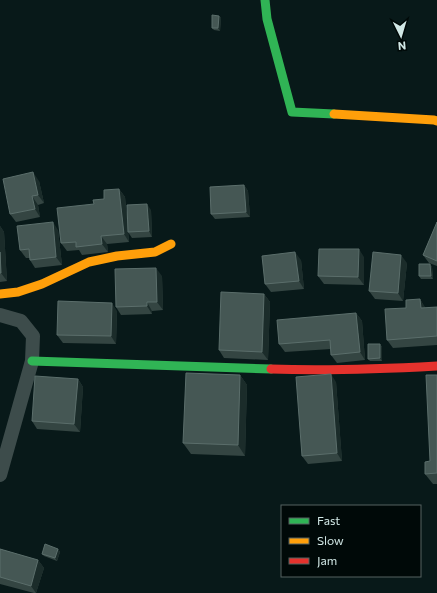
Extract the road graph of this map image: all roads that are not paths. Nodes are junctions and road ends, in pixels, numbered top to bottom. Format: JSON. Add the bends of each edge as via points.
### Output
{"nodes":[{"id":1,"x":265,"y":0,"type":"edge"},
{"id":2,"x":437,"y":121,"type":"edge"},
{"id":3,"x":171,"y":244,"type":"dead end"},
{"id":4,"x":0,"y":294,"type":"edge"},
{"id":5,"x":0,"y":314,"type":"edge"},
{"id":6,"x":32,"y":361,"type":"junction"},
{"id":7,"x":437,"y":366,"type":"edge"},
{"id":8,"x":0,"y":475,"type":"edge"}],
"edges":[{"from":1,"to":2,"type":"street","via":[[267,19],[292,112]]},
{"from":3,"to":4,"type":"street","via":[[155,252],[88,262],[42,284],[18,292]]},
{"from":5,"to":6,"type":"street","via":[[21,321],[33,336]]},
{"from":6,"to":7,"type":"street","via":[[307,370]]},
{"from":6,"to":8,"type":"street"}]}
